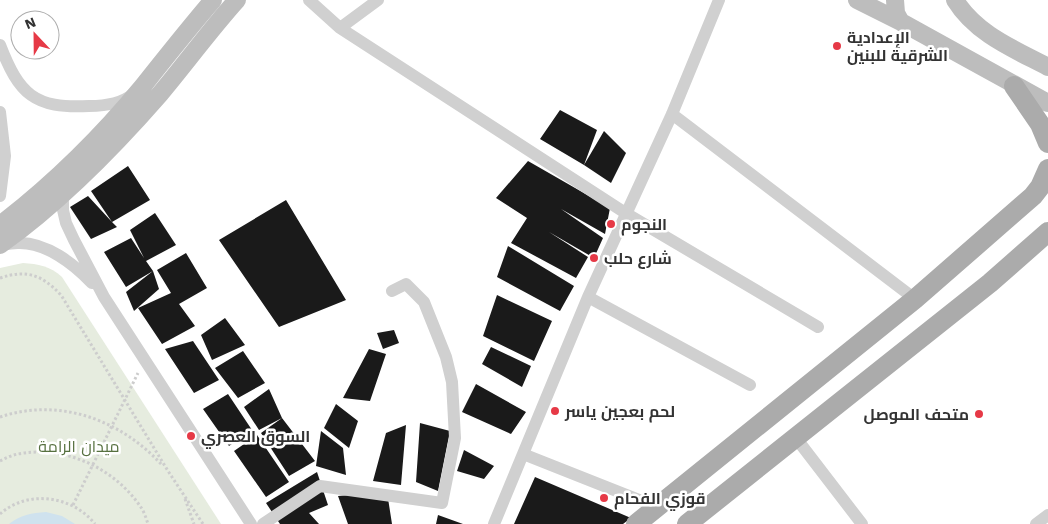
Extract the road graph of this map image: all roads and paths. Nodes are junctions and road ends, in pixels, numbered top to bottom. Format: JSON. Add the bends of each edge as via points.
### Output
{"nodes":[{"id":1,"x":213,"y":0,"type":"edge"},
{"id":2,"x":237,"y":0,"type":"edge"},
{"id":3,"x":378,"y":0,"type":"edge"},
{"id":4,"x":719,"y":0,"type":"edge"},
{"id":5,"x":857,"y":0,"type":"edge"},
{"id":6,"x":895,"y":0,"type":"edge"},
{"id":7,"x":955,"y":0,"type":"edge"},
{"id":8,"x":311,"y":1,"type":"edge"},
{"id":9,"x":901,"y":22,"type":"junction"},
{"id":10,"x":340,"y":28,"type":"junction"},
{"id":11,"x":0,"y":45,"type":"edge"},
{"id":12,"x":1048,"y":67,"type":"edge"},
{"id":13,"x":142,"y":86,"type":"junction"},
{"id":14,"x":1014,"y":86,"type":"junction"},
{"id":15,"x":1048,"y":103,"type":"edge"},
{"id":16,"x":0,"y":112,"type":"edge"},
{"id":17,"x":672,"y":114,"type":"junction"},
{"id":18,"x":1048,"y":143,"type":"edge"},
{"id":19,"x":1048,"y":169,"type":"edge"},
{"id":20,"x":63,"y":193,"type":"junction"},
{"id":21,"x":0,"y":196,"type":"edge"},
{"id":22,"x":627,"y":214,"type":"junction"},
{"id":23,"x":0,"y":225,"type":"edge"},
{"id":24,"x":1044,"y":240,"type":"edge"},
{"id":25,"x":0,"y":246,"type":"edge"},
{"id":26,"x":0,"y":278,"type":"edge"},
{"id":27,"x":392,"y":291,"type":"dead end"},
{"id":28,"x":104,"y":297,"type":"junction"},
{"id":29,"x":588,"y":297,"type":"junction"},
{"id":30,"x":915,"y":299,"type":"junction"},
{"id":31,"x":818,"y":327,"type":"dead end"},
{"id":32,"x":145,"y":359,"type":"junction"},
{"id":33,"x":750,"y":385,"type":"dead end"},
{"id":34,"x":124,"y":400,"type":"junction"},
{"id":35,"x":0,"y":417,"type":"edge"},
{"id":36,"x":111,"y":426,"type":"junction"},
{"id":37,"x":796,"y":438,"type":"junction"},
{"id":38,"x":523,"y":454,"type":"junction"},
{"id":39,"x":0,"y":461,"type":"edge"},
{"id":40,"x":92,"y":465,"type":"junction"},
{"id":41,"x":168,"y":471,"type":"junction"},
{"id":42,"x":73,"y":505,"type":"junction"},
{"id":43,"x":657,"y":507,"type":"junction"},
{"id":44,"x":0,"y":514,"type":"edge"},
{"id":45,"x":1048,"y":514,"type":"edge"},
{"id":46,"x":96,"y":524,"type":"edge"},
{"id":47,"x":148,"y":524,"type":"edge"},
{"id":48,"x":194,"y":524,"type":"edge"},
{"id":49,"x":203,"y":524,"type":"edge"},
{"id":50,"x":251,"y":524,"type":"edge"},
{"id":51,"x":263,"y":524,"type":"edge"},
{"id":52,"x":494,"y":524,"type":"edge"},
{"id":53,"x":636,"y":524,"type":"edge"},
{"id":54,"x":687,"y":524,"type":"edge"},
{"id":55,"x":862,"y":524,"type":"edge"},
{"id":56,"x":1036,"y":524,"type":"edge"}],
"edges":[{"from":1,"to":13,"type":"main road"},
{"from":2,"to":20,"type":"main road","via":[[136,120]]},
{"from":3,"to":10,"type":"street"},
{"from":4,"to":17,"type":"street"},
{"from":5,"to":9,"type":"main road"},
{"from":6,"to":9,"type":"main road"},
{"from":7,"to":12,"type":"main road","via":[[980,30]]},
{"from":8,"to":10,"type":"street"},
{"from":9,"to":14,"type":"main road"},
{"from":10,"to":22,"type":"street"},
{"from":11,"to":13,"type":"street","via":[[16,80],[42,103],[79,107],[116,103]]},
{"from":13,"to":23,"type":"main road","via":[[70,164]]},
{"from":14,"to":15,"type":"main road"},
{"from":14,"to":18,"type":"main road","via":[[1040,124]]},
{"from":16,"to":21,"type":"street","via":[[4,156]]},
{"from":17,"to":22,"type":"street"},
{"from":17,"to":30,"type":"street"},
{"from":19,"to":30,"type":"main road","via":[[1033,196]]},
{"from":20,"to":25,"type":"main road"},
{"from":20,"to":28,"type":"street","via":[[66,223]]},
{"from":22,"to":29,"type":"street"},
{"from":22,"to":31,"type":"street"},
{"from":24,"to":37,"type":"main road"},
{"from":25,"to":28,"type":"street","via":[[18,242],[46,249],[76,268]]},
{"from":26,"to":34,"type":"path","via":[[25,274],[49,282],[61,295]]},
{"from":27,"to":51,"type":"street","via":[[406,284],[424,302],[446,357],[452,382],[455,438],[442,503],[320,486]]},
{"from":28,"to":32,"type":"street"},
{"from":29,"to":33,"type":"street"},
{"from":29,"to":38,"type":"street"},
{"from":30,"to":43,"type":"main road"},
{"from":32,"to":34,"type":"path"},
{"from":32,"to":50,"type":"street"},
{"from":34,"to":36,"type":"path"},
{"from":34,"to":41,"type":"path"},
{"from":35,"to":36,"type":"path","via":[[38,410],[68,412]]},
{"from":36,"to":40,"type":"path"},
{"from":36,"to":41,"type":"path","via":[[148,450]]},
{"from":37,"to":54,"type":"main road"},
{"from":37,"to":55,"type":"street"},
{"from":38,"to":43,"type":"street"},
{"from":38,"to":52,"type":"street"},
{"from":39,"to":40,"type":"path","via":[[17,454],[44,452],[75,457]]},
{"from":40,"to":42,"type":"path"},
{"from":40,"to":47,"type":"path","via":[[104,470],[123,486],[141,507]]},
{"from":41,"to":48,"type":"path","via":[[184,496]]},
{"from":41,"to":49,"type":"path"},
{"from":42,"to":44,"type":"path","via":[[50,498],[28,500],[6,508]]},
{"from":42,"to":46,"type":"path"},
{"from":43,"to":53,"type":"main road"},
{"from":45,"to":56,"type":"street"}]}
